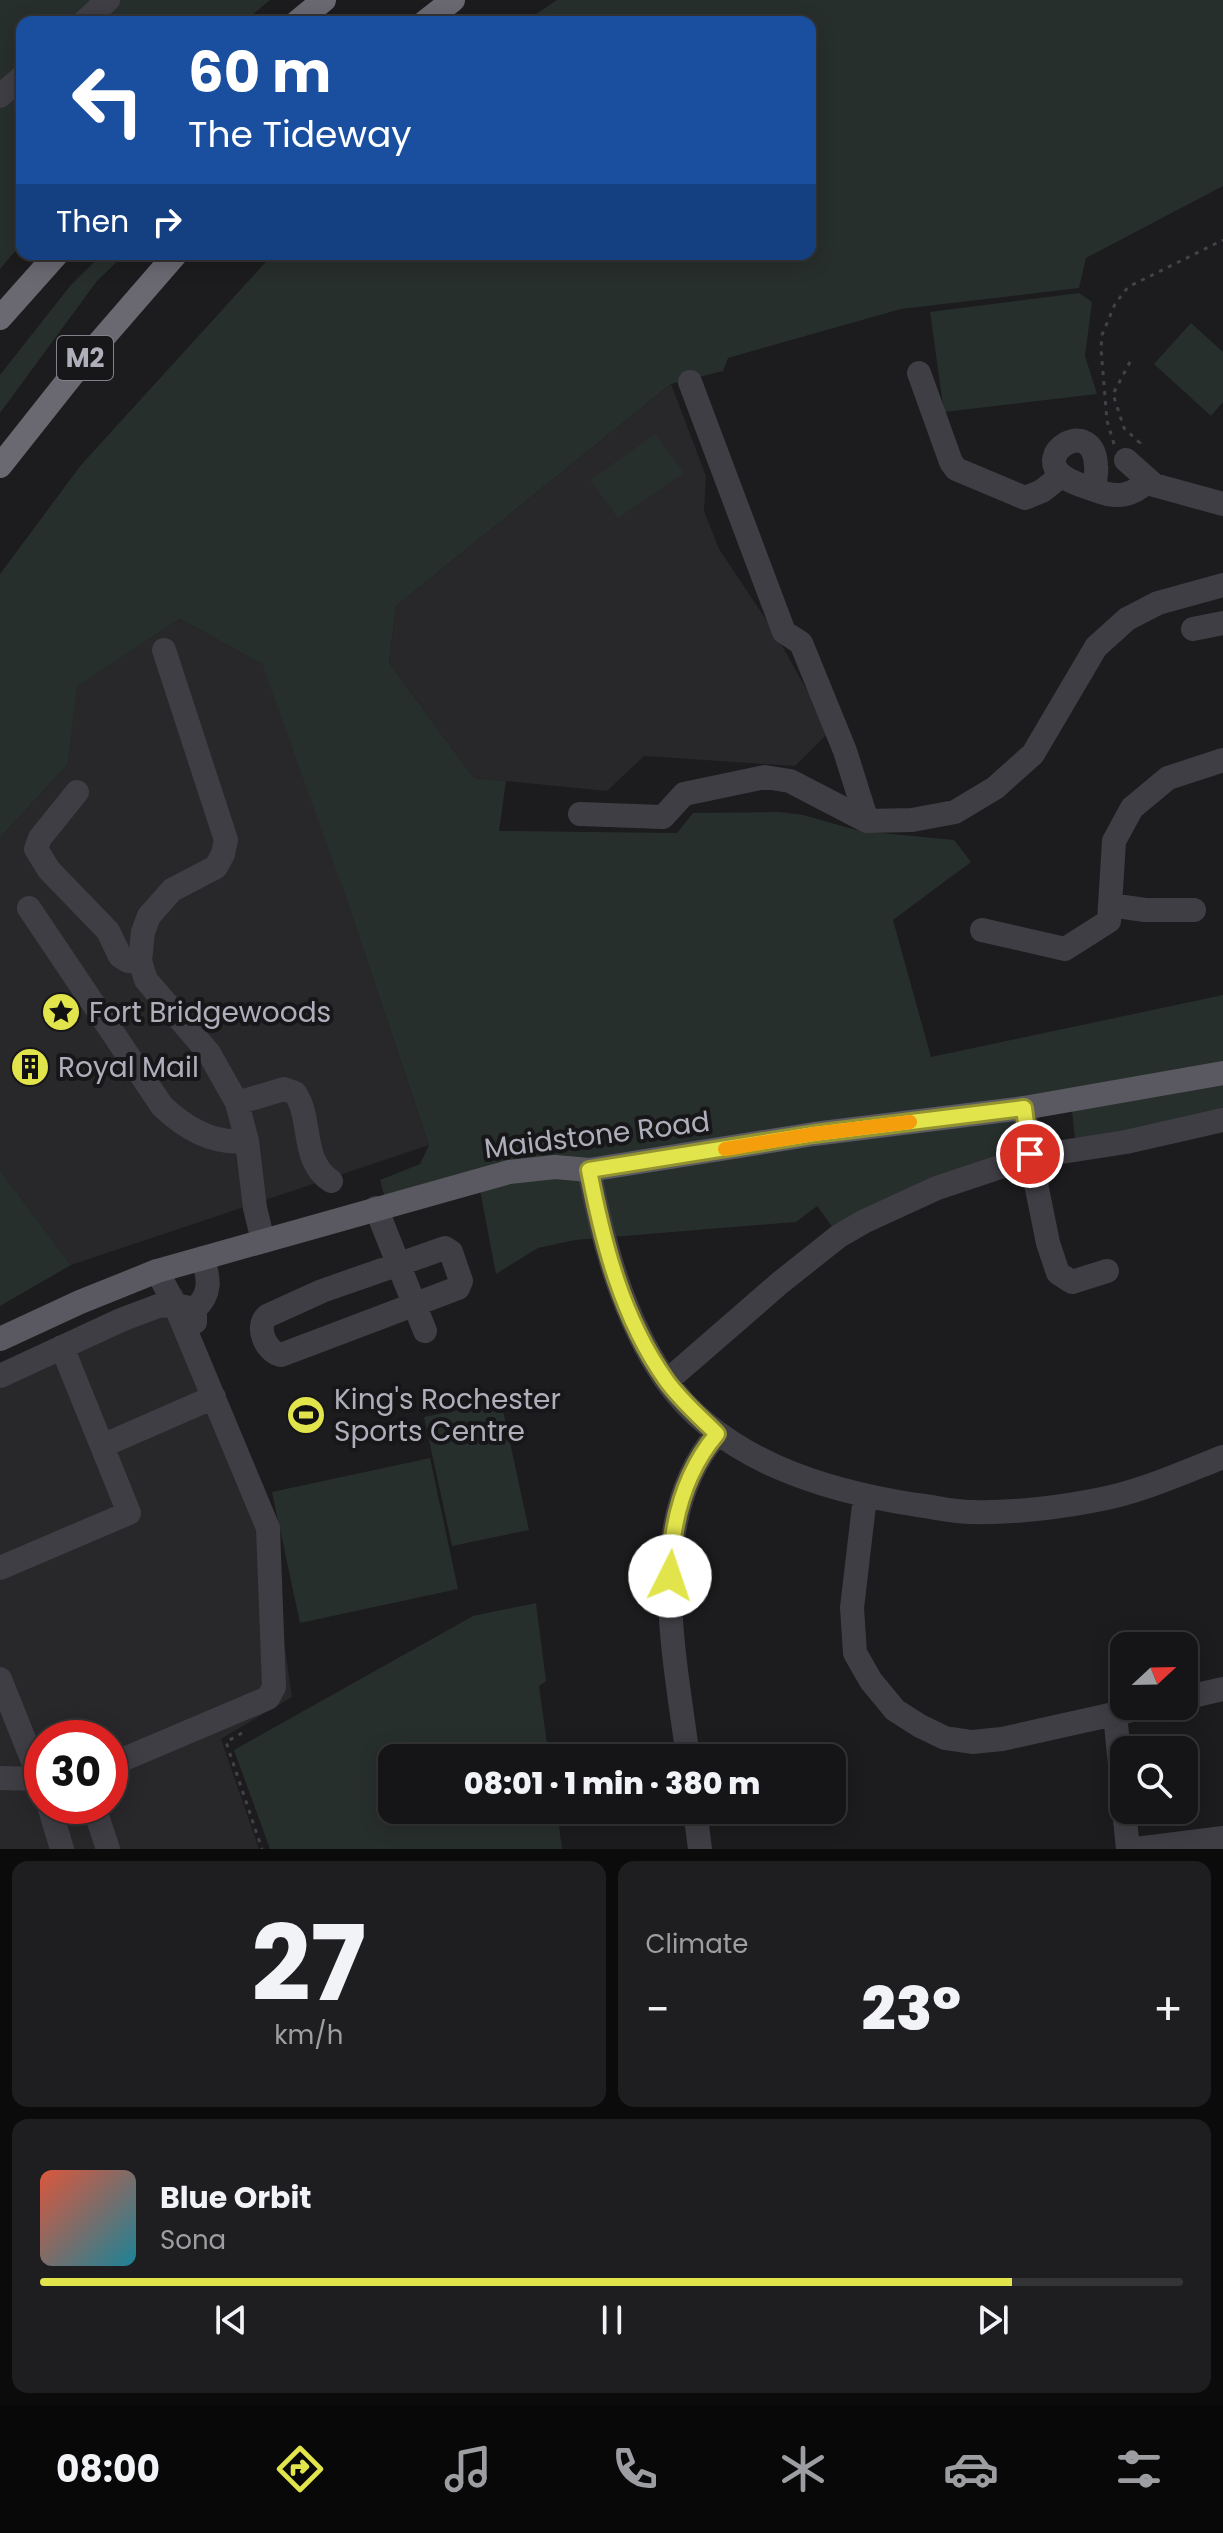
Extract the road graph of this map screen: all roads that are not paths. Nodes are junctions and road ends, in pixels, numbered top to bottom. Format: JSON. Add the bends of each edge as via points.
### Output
{"nodes":[{"id":1,"x":108,"y":0,"type":"edge"},
{"id":2,"x":324,"y":0,"type":"edge"},
{"id":3,"x":453,"y":0,"type":"edge"},
{"id":4,"x":91,"y":16,"type":"edge"},
{"id":5,"x":304,"y":16,"type":"edge"},
{"id":6,"x":433,"y":16,"type":"edge"},
{"id":7,"x":16,"y":82,"type":"edge"},
{"id":8,"x":0,"y":96,"type":"edge"},
{"id":9,"x":52,"y":260,"type":"edge"},
{"id":10,"x":171,"y":260,"type":"edge"},
{"id":11,"x":0,"y":318,"type":"edge"},
{"id":12,"x":919,"y":373,"type":"dead end"},
{"id":13,"x":690,"y":382,"type":"dead end"},
{"id":14,"x":1125,"y":459,"type":"road end"},
{"id":15,"x":0,"y":466,"type":"edge"},
{"id":16,"x":1061,"y":476,"type":"junction"},
{"id":17,"x":1149,"y":481,"type":"junction"},
{"id":18,"x":1094,"y":489,"type":"junction"},
{"id":19,"x":1223,"y":504,"type":"edge"},
{"id":20,"x":1223,"y":585,"type":"edge"},
{"id":21,"x":1223,"y":623,"type":"edge"},
{"id":22,"x":1193,"y":629,"type":"dead end"},
{"id":23,"x":164,"y":650,"type":"dead end"},
{"id":24,"x":1223,"y":760,"type":"edge"},
{"id":25,"x":77,"y":792,"type":"dead end"},
{"id":26,"x":580,"y":814,"type":"dead end"},
{"id":27,"x":867,"y":821,"type":"junction"},
{"id":28,"x":1110,"y":905,"type":"junction"},
{"id":29,"x":29,"y":908,"type":"dead end"},
{"id":30,"x":1194,"y":910,"type":"dead end"},
{"id":31,"x":982,"y":930,"type":"dead end"},
{"id":32,"x":140,"y":961,"type":"junction"},
{"id":33,"x":1223,"y":1073,"type":"edge"},
{"id":34,"x":237,"y":1103,"type":"junction"},
{"id":35,"x":1024,"y":1108,"type":"junction"},
{"id":36,"x":1223,"y":1120,"type":"edge"},
{"id":37,"x":247,"y":1141,"type":"junction"},
{"id":38,"x":1049,"y":1154,"type":"dead end"},
{"id":39,"x":1012,"y":1163,"type":"dead end"},
{"id":40,"x":589,"y":1170,"type":"junction"},
{"id":41,"x":331,"y":1181,"type":"dead end"},
{"id":42,"x":376,"y":1208,"type":"junction"},
{"id":43,"x":263,"y":1241,"type":"junction"},
{"id":44,"x":203,"y":1258,"type":"junction"},
{"id":45,"x":397,"y":1264,"type":"junction"},
{"id":46,"x":157,"y":1271,"type":"junction"},
{"id":47,"x":1107,"y":1271,"type":"dead end"},
{"id":48,"x":322,"y":1291,"type":"junction"},
{"id":49,"x":413,"y":1304,"type":"junction"},
{"id":50,"x":185,"y":1307,"type":"junction"},
{"id":51,"x":425,"y":1331,"type":"dead end"},
{"id":52,"x":337,"y":1332,"type":"junction"},
{"id":53,"x":0,"y":1339,"type":"edge"},
{"id":54,"x":62,"y":1347,"type":"junction"},
{"id":55,"x":0,"y":1376,"type":"edge"},
{"id":56,"x":667,"y":1381,"type":"junction"},
{"id":57,"x":214,"y":1397,"type":"junction"},
{"id":58,"x":717,"y":1434,"type":"junction"},
{"id":59,"x":102,"y":1446,"type":"junction"},
{"id":60,"x":1223,"y":1457,"type":"edge"},
{"id":61,"x":865,"y":1497,"type":"junction"},
{"id":62,"x":0,"y":1568,"type":"edge"},
{"id":63,"x":0,"y":1679,"type":"edge"},
{"id":64,"x":1223,"y":1689,"type":"edge"},
{"id":65,"x":1198,"y":1695,"type":"edge"},
{"id":66,"x":1110,"y":1715,"type":"edge"},
{"id":67,"x":24,"y":1739,"type":"edge"},
{"id":68,"x":686,"y":1744,"type":"edge"},
{"id":69,"x":128,"y":1757,"type":"edge"},
{"id":70,"x":0,"y":1778,"type":"edge"},
{"id":71,"x":24,"y":1780,"type":"edge"},
{"id":72,"x":54,"y":1824,"type":"edge"},
{"id":73,"x":100,"y":1824,"type":"edge"},
{"id":74,"x":697,"y":1824,"type":"edge"},
{"id":75,"x":1126,"y":1824,"type":"edge"},
{"id":76,"x":1223,"y":1838,"type":"edge"},
{"id":77,"x":62,"y":1849,"type":"edge"},
{"id":78,"x":108,"y":1849,"type":"edge"},
{"id":79,"x":700,"y":1849,"type":"edge"},
{"id":80,"x":1128,"y":1849,"type":"edge"},
{"id":81,"x":1136,"y":1849,"type":"edge"}],
"edges":[{"from":1,"to":4,"type":"street"},
{"from":2,"to":5,"type":"highway"},
{"from":3,"to":6,"type":"highway"},
{"from":7,"to":8,"type":"street"},
{"from":9,"to":11,"type":"highway"},
{"from":10,"to":15,"type":"highway","number":"M2"},
{"from":12,"to":16,"type":"street","via":[[956,469],[1025,498]]},
{"from":13,"to":27,"type":"street","via":[[784,632],[801,643]]},
{"from":14,"to":17,"type":"street"},
{"from":16,"to":18,"type":"street"},
{"from":16,"to":18,"type":"street","via":[[1055,462],[1058,449],[1068,441],[1080,441],[1095,457]]},
{"from":17,"to":18,"type":"street","via":[[1126,495]]},
{"from":17,"to":19,"type":"street"},
{"from":20,"to":27,"type":"street","via":[[1158,603],[1127,619],[1096,647],[1033,754],[976,801],[955,812],[912,820]]},
{"from":21,"to":22,"type":"street"},
{"from":23,"to":32,"type":"street","via":[[226,844],[214,869],[175,888],[152,912]]},
{"from":24,"to":28,"type":"street","via":[[1168,778],[1132,808],[1114,841]]},
{"from":25,"to":32,"type":"street","via":[[36,844],[37,852],[108,931],[120,956]]},
{"from":26,"to":27,"type":"street","via":[[663,817],[684,794],[765,777],[790,781]]},
{"from":28,"to":30,"type":"street"},
{"from":28,"to":31,"type":"street","via":[[1109,921],[1065,949]]},
{"from":29,"to":37,"type":"street","via":[[162,1106],[206,1137]]},
{"from":32,"to":34,"type":"street","via":[[146,980],[218,1066]]},
{"from":33,"to":35,"type":"main road","name":"Maidstone Road"},
{"from":34,"to":37,"type":"street"},
{"from":34,"to":41,"type":"street","via":[[284,1089],[295,1093],[314,1159]]},
{"from":35,"to":40,"type":"main road","name":"Maidstone Road"},
{"from":35,"to":47,"type":"street","via":[[1058,1273],[1072,1282]]},
{"from":36,"to":38,"type":"street"},
{"from":37,"to":43,"type":"street"},
{"from":39,"to":56,"type":"street","via":[[937,1188],[839,1236]]},
{"from":40,"to":42,"type":"main road","name":"Maidstone Road","via":[[509,1172]]},
{"from":40,"to":56,"type":"street","via":[[600,1228],[627,1307]]},
{"from":42,"to":43,"type":"main road","name":"Maidstone Road"},
{"from":42,"to":45,"type":"street"},
{"from":43,"to":44,"type":"main road","name":"Maidstone Road"},
{"from":44,"to":46,"type":"main road","name":"Maidstone Road"},
{"from":44,"to":50,"type":"street","via":[[209,1286],[203,1301]]},
{"from":45,"to":48,"type":"street"},
{"from":45,"to":49,"type":"street"},
{"from":45,"to":49,"type":"street","via":[[442,1249],[451,1252],[461,1281],[458,1288]]},
{"from":46,"to":50,"type":"street"},
{"from":46,"to":53,"type":"main road","name":"Maidstone Road"},
{"from":48,"to":52,"type":"street"},
{"from":48,"to":52,"type":"street","via":[[267,1316],[260,1326],[276,1355]]},
{"from":49,"to":51,"type":"street"},
{"from":49,"to":52,"type":"street"},
{"from":50,"to":54,"type":"street","via":[[158,1306]]},
{"from":50,"to":57,"type":"street","via":[[198,1361]]},
{"from":54,"to":55,"type":"street"},
{"from":54,"to":59,"type":"street"},
{"from":56,"to":58,"type":"street"},
{"from":57,"to":59,"type":"street"},
{"from":57,"to":69,"type":"street","via":[[268,1528],[274,1687],[268,1698]]},
{"from":58,"to":61,"type":"street","via":[[793,1474]]},
{"from":58,"to":68,"type":"street","via":[[689,1476],[671,1550]]},
{"from":59,"to":62,"type":"street","via":[[129,1513]]},
{"from":60,"to":61,"type":"street","via":[[1115,1496],[1043,1508],[969,1512]]},
{"from":61,"to":66,"type":"street","via":[[852,1608],[855,1653],[895,1710],[945,1738],[972,1742]]},
{"from":63,"to":67,"type":"street"},
{"from":64,"to":65,"type":"street"},
{"from":70,"to":71,"type":"street"},
{"from":72,"to":77,"type":"street"},
{"from":73,"to":78,"type":"street"},
{"from":74,"to":79,"type":"street"},
{"from":75,"to":80,"type":"street"},
{"from":76,"to":81,"type":"street"}]}
